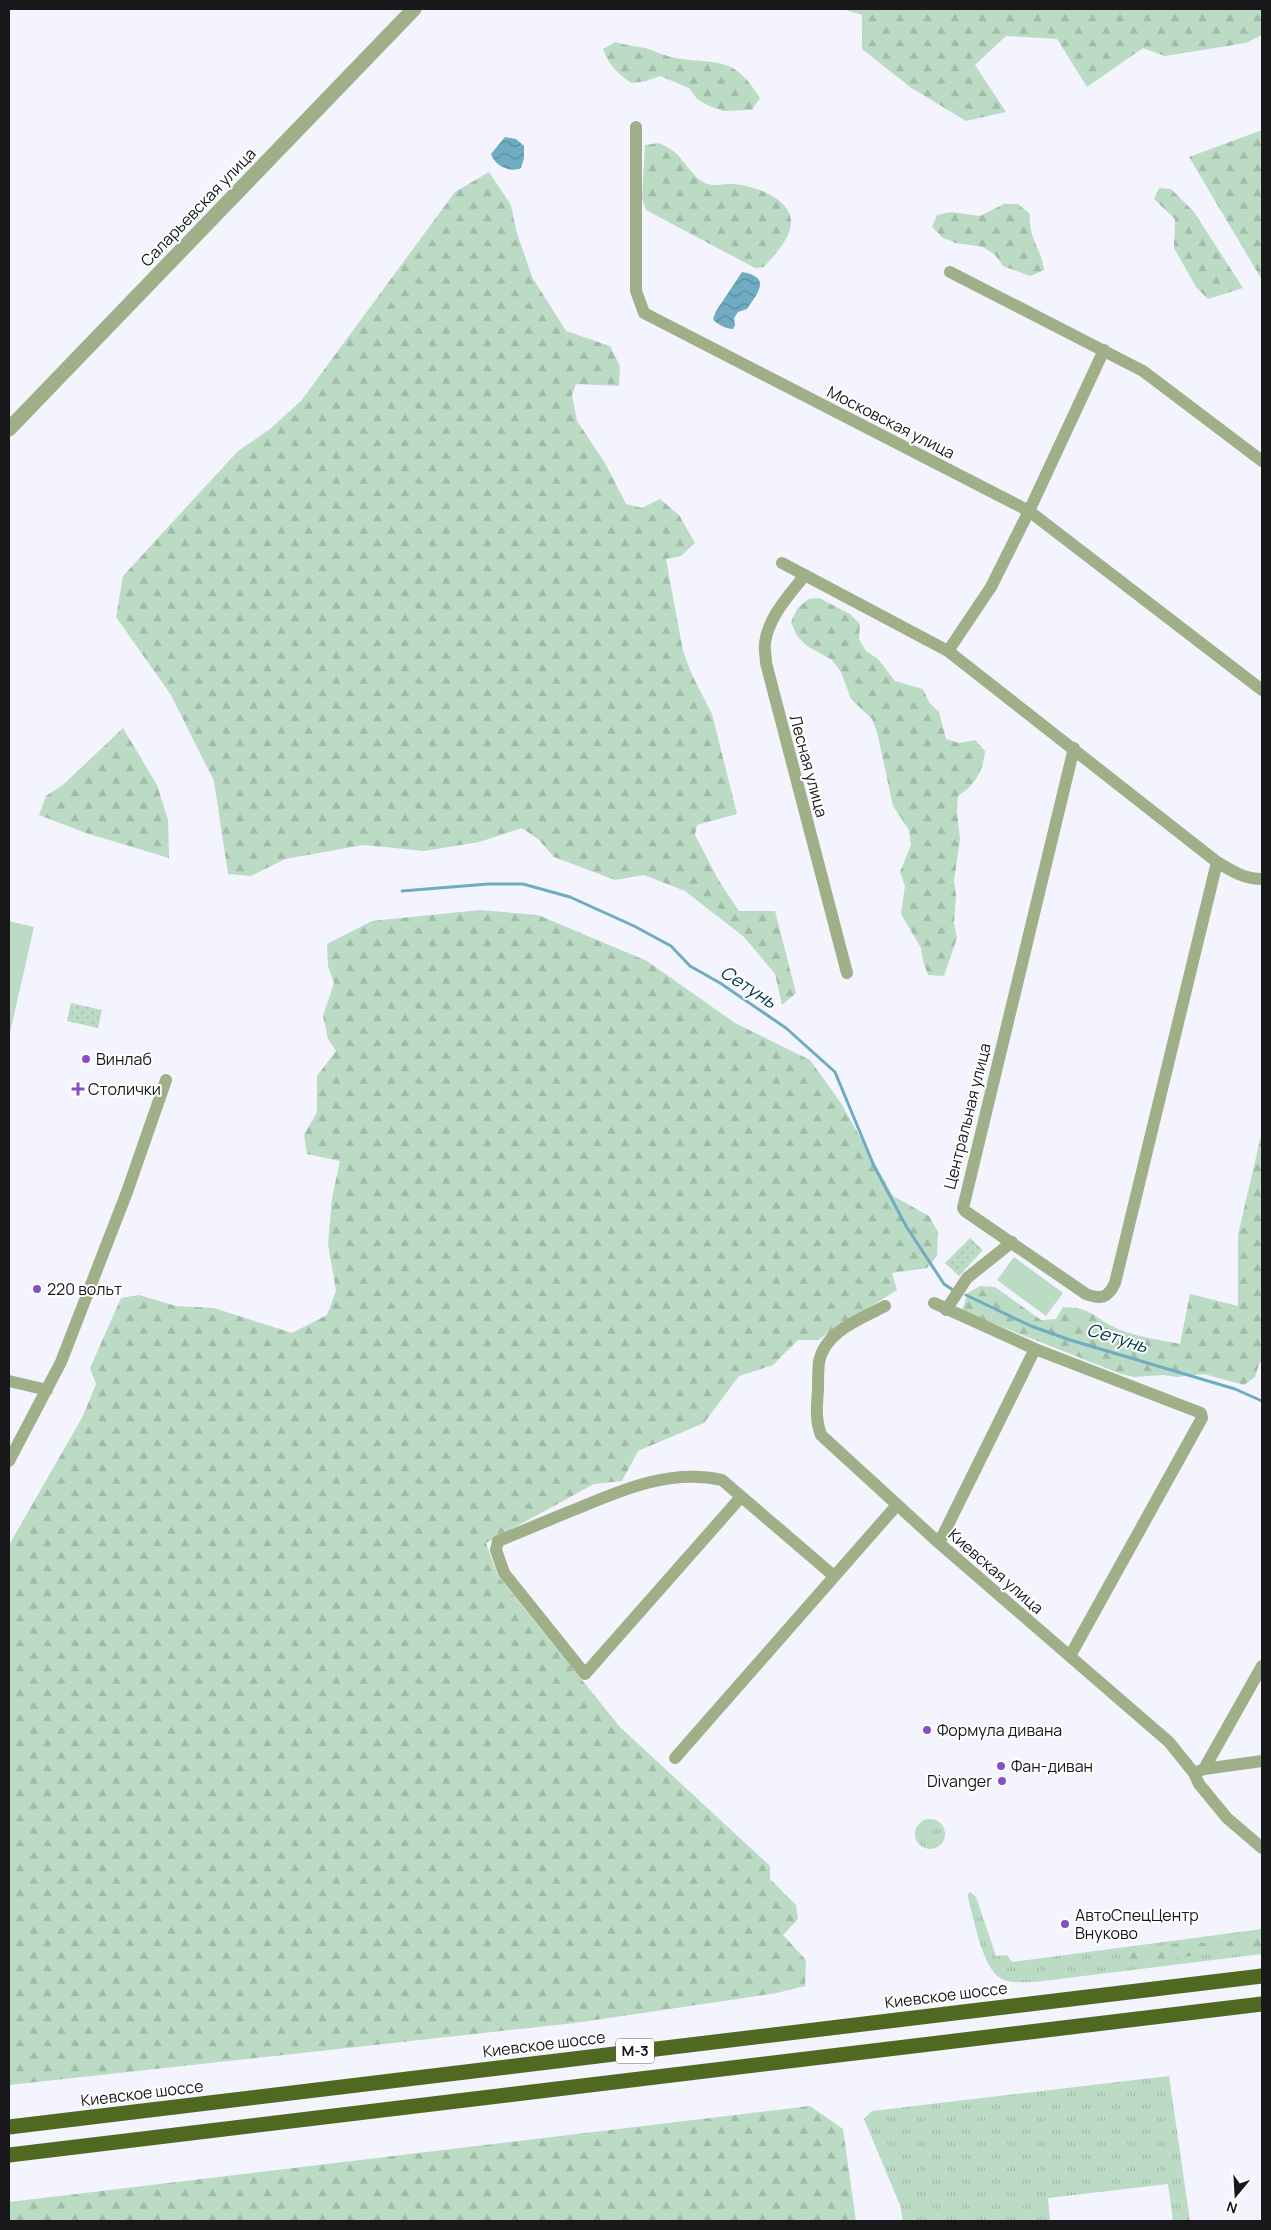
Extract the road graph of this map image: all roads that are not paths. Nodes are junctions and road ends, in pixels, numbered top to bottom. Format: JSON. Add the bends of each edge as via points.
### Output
{"nodes":[{"id":1,"x":414,"y":9,"type":"edge"},
{"id":2,"x":636,"y":127,"type":"dead end"},
{"id":3,"x":950,"y":272,"type":"dead end"},
{"id":4,"x":1104,"y":350,"type":"junction"},
{"id":5,"x":9,"y":429,"type":"edge"},
{"id":6,"x":1262,"y":461,"type":"edge"},
{"id":7,"x":1029,"y":512,"type":"junction"},
{"id":8,"x":782,"y":563,"type":"dead end"},
{"id":9,"x":805,"y":575,"type":"junction"},
{"id":10,"x":948,"y":651,"type":"junction"},
{"id":11,"x":1262,"y":690,"type":"edge"},
{"id":12,"x":1074,"y":748,"type":"junction"},
{"id":13,"x":1217,"y":862,"type":"junction"},
{"id":14,"x":1262,"y":879,"type":"edge"},
{"id":15,"x":847,"y":973,"type":"dead end"},
{"id":16,"x":166,"y":1080,"type":"dead end"},
{"id":17,"x":1012,"y":1242,"type":"junction"},
{"id":18,"x":934,"y":1303,"type":"dead end"},
{"id":19,"x":885,"y":1306,"type":"dead end"},
{"id":20,"x":946,"y":1310,"type":"junction"},
{"id":21,"x":1035,"y":1349,"type":"junction"},
{"id":22,"x":9,"y":1381,"type":"edge"},
{"id":23,"x":47,"y":1390,"type":"junction"},
{"id":24,"x":9,"y":1461,"type":"edge"},
{"id":25,"x":741,"y":1497,"type":"junction"},
{"id":26,"x":897,"y":1505,"type":"junction"},
{"id":27,"x":939,"y":1543,"type":"junction"},
{"id":28,"x":834,"y":1576,"type":"junction"},
{"id":29,"x":1070,"y":1656,"type":"junction"},
{"id":30,"x":1262,"y":1666,"type":"edge"},
{"id":31,"x":675,"y":1758,"type":"dead end"},
{"id":32,"x":1262,"y":1761,"type":"edge"},
{"id":33,"x":1199,"y":1771,"type":"junction"},
{"id":34,"x":1262,"y":1848,"type":"edge"},
{"id":35,"x":1262,"y":1976,"type":"edge"},
{"id":36,"x":1262,"y":2004,"type":"edge"},
{"id":37,"x":9,"y":2127,"type":"edge"},
{"id":38,"x":9,"y":2155,"type":"edge"}],
"edges":[{"from":1,"to":5,"type":"street","name":"Саларьевская улица"},
{"from":2,"to":7,"type":"street","name":"Московская улица","via":[[636,291],[644,313]]},
{"from":3,"to":4,"type":"street"},
{"from":4,"to":6,"type":"street","via":[[1142,371]]},
{"from":4,"to":7,"type":"street"},
{"from":7,"to":10,"type":"street","via":[[990,587]]},
{"from":7,"to":11,"type":"street","name":"Московская улица"},
{"from":8,"to":9,"type":"street"},
{"from":9,"to":10,"type":"street"},
{"from":9,"to":15,"type":"street","name":"Лесная улица","via":[[770,626],[765,643],[766,663]]},
{"from":10,"to":12,"type":"street"},
{"from":12,"to":13,"type":"street"},
{"from":12,"to":17,"type":"street","name":"Центральная улица","via":[[962,1204],[965,1211]]},
{"from":13,"to":14,"type":"street","via":[[1238,875]]},
{"from":13,"to":17,"type":"street","name":"Центральная улица","via":[[1115,1283],[1105,1297],[1096,1299]]},
{"from":16,"to":23,"type":"street","via":[[94,1281]]},
{"from":17,"to":20,"type":"street","via":[[967,1278]]},
{"from":18,"to":20,"type":"street"},
{"from":19,"to":26,"type":"street","name":"Киевская улица","via":[[842,1330],[824,1349],[819,1361],[816,1421],[821,1435],[830,1445]]},
{"from":20,"to":21,"type":"street"},
{"from":21,"to":27,"type":"street"},
{"from":21,"to":29,"type":"street","via":[[1198,1410],[1202,1418]]},
{"from":22,"to":23,"type":"street"},
{"from":23,"to":24,"type":"street"},
{"from":25,"to":25,"type":"street","via":[[586,1674],[504,1573],[496,1550],[498,1541],[630,1487],[667,1478],[703,1476],[722,1480]]},
{"from":25,"to":28,"type":"street"},
{"from":26,"to":27,"type":"street","name":"Киевская улица"},
{"from":26,"to":28,"type":"street"},
{"from":27,"to":29,"type":"street","name":"Киевская улица"},
{"from":28,"to":31,"type":"street"},
{"from":29,"to":33,"type":"street","name":"Киевская улица"},
{"from":30,"to":33,"type":"street"},
{"from":32,"to":33,"type":"street"},
{"from":33,"to":34,"type":"street","name":"Киевская улица","via":[[1198,1784],[1227,1818]]},
{"from":35,"to":37,"type":"highway","name":"Киевское шоссе","number":"М-3"},
{"from":36,"to":38,"type":"highway","number":"М-3"}]}
